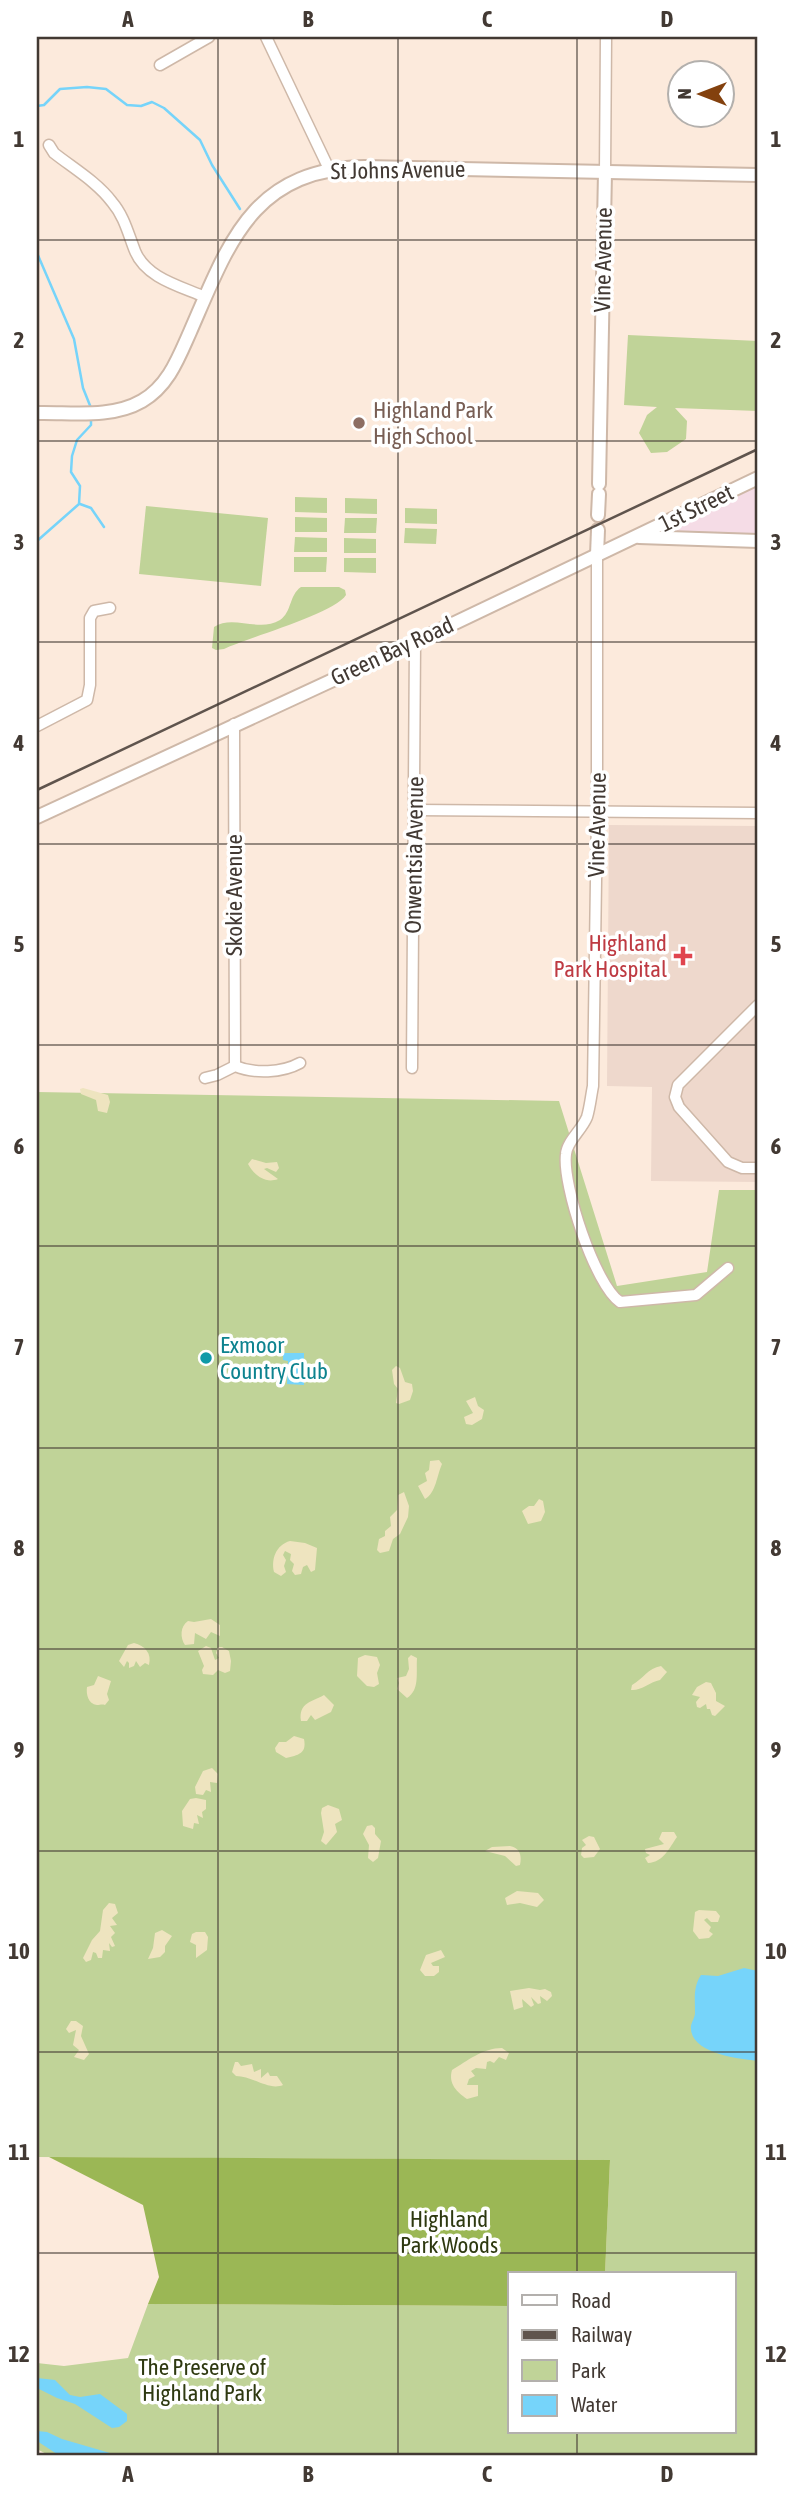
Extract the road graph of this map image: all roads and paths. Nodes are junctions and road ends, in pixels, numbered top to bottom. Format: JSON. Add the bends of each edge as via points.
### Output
{"nodes":[{"id":1,"x":209,"y":37,"type":"edge"},
{"id":2,"x":267,"y":37,"type":"edge"},
{"id":3,"x":607,"y":37,"type":"edge"},
{"id":4,"x":160,"y":65,"type":"dead end"},
{"id":5,"x":49,"y":145,"type":"dead end"},
{"id":6,"x":329,"y":169,"type":"junction"},
{"id":7,"x":605,"y":172,"type":"junction"},
{"id":8,"x":758,"y":175,"type":"edge"},
{"id":9,"x":205,"y":297,"type":"junction"},
{"id":10,"x":37,"y":413,"type":"edge"},
{"id":11,"x":758,"y":478,"type":"edge"},
{"id":12,"x":598,"y":515,"type":"dead end"},
{"id":13,"x":598,"y":530,"type":"dead end"},
{"id":14,"x":635,"y":537,"type":"junction"},
{"id":15,"x":758,"y":541,"type":"edge"},
{"id":16,"x":597,"y":555,"type":"junction"},
{"id":17,"x":110,"y":608,"type":"dead end"},
{"id":18,"x":415,"y":642,"type":"junction"},
{"id":19,"x":234,"y":724,"type":"junction"},
{"id":20,"x":37,"y":726,"type":"edge"},
{"id":21,"x":415,"y":810,"type":"junction"},
{"id":22,"x":597,"y":812,"type":"junction"},
{"id":23,"x":758,"y":813,"type":"edge"},
{"id":24,"x":37,"y":817,"type":"edge"},
{"id":25,"x":758,"y":1005,"type":"edge"},
{"id":26,"x":300,"y":1063,"type":"dead end"},
{"id":27,"x":235,"y":1066,"type":"junction"},
{"id":28,"x":412,"y":1068,"type":"dead end"},
{"id":29,"x":205,"y":1077,"type":"dead end"},
{"id":30,"x":758,"y":1168,"type":"edge"},
{"id":31,"x":728,"y":1268,"type":"dead end"}],
"edges":[{"from":1,"to":4,"type":"street"},
{"from":2,"to":6,"type":"street"},
{"from":3,"to":7,"type":"street","name":"Vine Avenue"},
{"from":5,"to":9,"type":"street","via":[[112,201],[144,266]]},
{"from":6,"to":7,"type":"street","name":"St Johns Avenue"},
{"from":6,"to":9,"type":"street","name":"St Johns Avenue","via":[[291,183],[261,203],[232,239]]},
{"from":7,"to":8,"type":"street","name":"St Johns Avenue"},
{"from":7,"to":12,"type":"street","name":"Vine Avenue"},
{"from":9,"to":10,"type":"street","name":"St Johns Avenue","via":[[179,356],[162,384],[146,398],[129,407],[100,412]]},
{"from":11,"to":14,"type":"street","name":"1st Street"},
{"from":13,"to":16,"type":"street","name":"Vine Avenue"},
{"from":14,"to":15,"type":"street","name":"Green Bay Road"},
{"from":14,"to":16,"type":"street","name":"Green Bay Road"},
{"from":16,"to":18,"type":"street","name":"Green Bay Road"},
{"from":16,"to":22,"type":"street","name":"Vine Avenue"},
{"from":17,"to":20,"type":"street","via":[[94,611],[90,618],[87,700]]},
{"from":18,"to":19,"type":"street","name":"Green Bay Road"},
{"from":18,"to":21,"type":"street","name":"Onwentsia Avenue"},
{"from":19,"to":24,"type":"street","name":"Green Bay Road"},
{"from":19,"to":27,"type":"street","name":"Skokie Avenue"},
{"from":21,"to":22,"type":"street"},
{"from":21,"to":28,"type":"street","name":"Onwentsia Avenue"},
{"from":22,"to":23,"type":"street"},
{"from":22,"to":31,"type":"street","name":"Vine Avenue","via":[[593,1086],[586,1119],[565,1153],[570,1200],[609,1293],[620,1302],[696,1295]]},
{"from":25,"to":30,"type":"street","via":[[678,1085],[675,1097],[728,1162]]},
{"from":26,"to":27,"type":"street","via":[[277,1070]]},
{"from":27,"to":29,"type":"street"}]}
